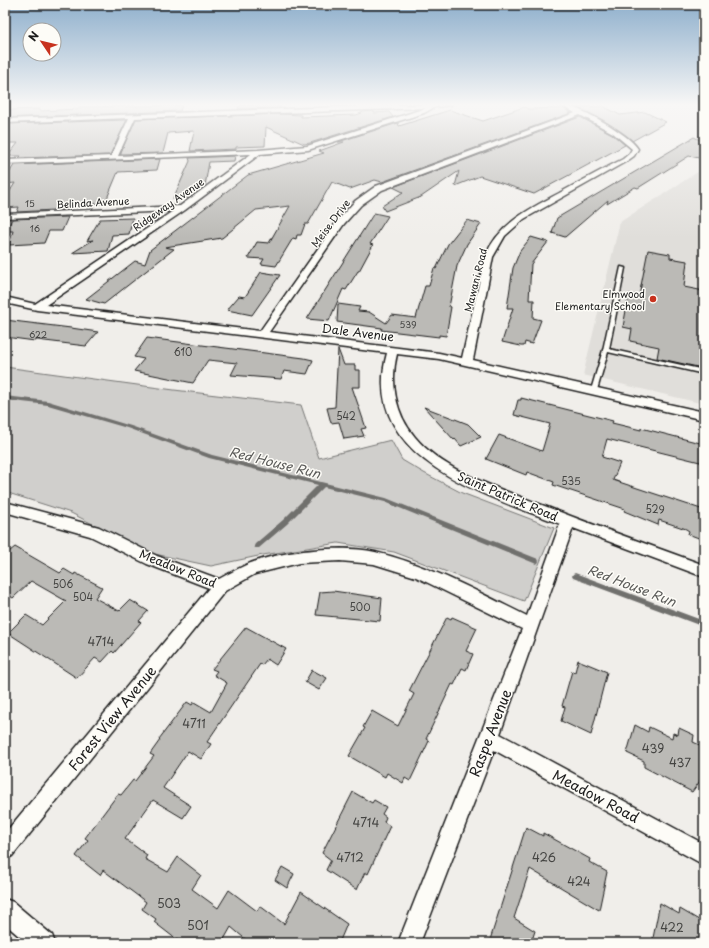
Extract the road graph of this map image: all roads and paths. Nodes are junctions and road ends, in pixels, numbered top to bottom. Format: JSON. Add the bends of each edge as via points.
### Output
{"nodes":[{"id":1,"x":118,"y":149,"type":"edge"},
{"id":2,"x":292,"y":149,"type":"edge"},
{"id":3,"x":484,"y":149,"type":"edge"},
{"id":4,"x":635,"y":149,"type":"edge"},
{"id":5,"x":258,"y":152,"type":"junction"},
{"id":6,"x":114,"y":158,"type":"junction"},
{"id":7,"x":5,"y":162,"type":"edge"},
{"id":8,"x":182,"y":208,"type":"junction"},
{"id":9,"x":5,"y":216,"type":"edge"},
{"id":10,"x":624,"y":268,"type":"dead end"},
{"id":11,"x":5,"y":300,"type":"edge"},
{"id":12,"x":37,"y":308,"type":"junction"},
{"id":13,"x":262,"y":335,"type":"junction"},
{"id":14,"x":393,"y":350,"type":"junction"},
{"id":15,"x":606,"y":350,"type":"junction"},
{"id":16,"x":467,"y":361,"type":"junction"},
{"id":17,"x":704,"y":372,"type":"edge"},
{"id":18,"x":594,"y":390,"type":"junction"},
{"id":19,"x":704,"y":416,"type":"edge"},
{"id":20,"x":5,"y":507,"type":"edge"},
{"id":21,"x":568,"y":521,"type":"junction"},
{"id":22,"x":704,"y":571,"type":"edge"},
{"id":23,"x":220,"y":586,"type":"junction"},
{"id":24,"x":530,"y":625,"type":"junction"},
{"id":25,"x":489,"y":738,"type":"junction"},
{"id":26,"x":5,"y":849,"type":"edge"},
{"id":27,"x":704,"y":855,"type":"edge"},
{"id":28,"x":5,"y":910,"type":"edge"},
{"id":29,"x":44,"y":943,"type":"edge"},
{"id":30,"x":409,"y":943,"type":"edge"}],
"edges":[{"from":1,"to":6,"type":"street"},
{"from":2,"to":5,"type":"street"},
{"from":3,"to":13,"type":"street","name":"Meise Drive","via":[[386,185],[364,197],[337,227]]},
{"from":4,"to":16,"type":"street","name":"Mawani Road","via":[[625,160],[521,217],[502,234],[489,257]]},
{"from":5,"to":6,"type":"street"},
{"from":5,"to":8,"type":"street","name":"Ridgeway Avenue"},
{"from":6,"to":7,"type":"street"},
{"from":8,"to":9,"type":"street","name":"Belinda Avenue"},
{"from":8,"to":12,"type":"street","name":"Ridgeway Avenue"},
{"from":10,"to":15,"type":"lane"},
{"from":11,"to":12,"type":"street","name":"Dale Avenue"},
{"from":12,"to":13,"type":"street","name":"Dale Avenue"},
{"from":13,"to":14,"type":"street","name":"Dale Avenue"},
{"from":14,"to":16,"type":"street","name":"Dale Avenue"},
{"from":14,"to":21,"type":"street","name":"Saint Patrick Road","via":[[388,364],[388,392],[403,428],[418,449],[463,478]]},
{"from":15,"to":17,"type":"lane"},
{"from":15,"to":18,"type":"lane"},
{"from":16,"to":18,"type":"street","name":"Dale Avenue"},
{"from":18,"to":19,"type":"street","name":"Dale Avenue"},
{"from":20,"to":23,"type":"street","name":"Meadow Road","via":[[94,531],[152,560]]},
{"from":21,"to":22,"type":"street","name":"Saint Patrick Road"},
{"from":21,"to":24,"type":"street","name":"Raspe Avenue"},
{"from":23,"to":24,"type":"street","name":"Meadow Road","via":[[252,569],[299,557],[340,555],[374,558],[420,572]]},
{"from":23,"to":26,"type":"street","name":"Forest View Avenue"},
{"from":24,"to":25,"type":"street","name":"Raspe Avenue"},
{"from":25,"to":27,"type":"street","name":"Meadow Road"},
{"from":25,"to":30,"type":"street","name":"Raspe Avenue"},
{"from":28,"to":29,"type":"street"}]}
